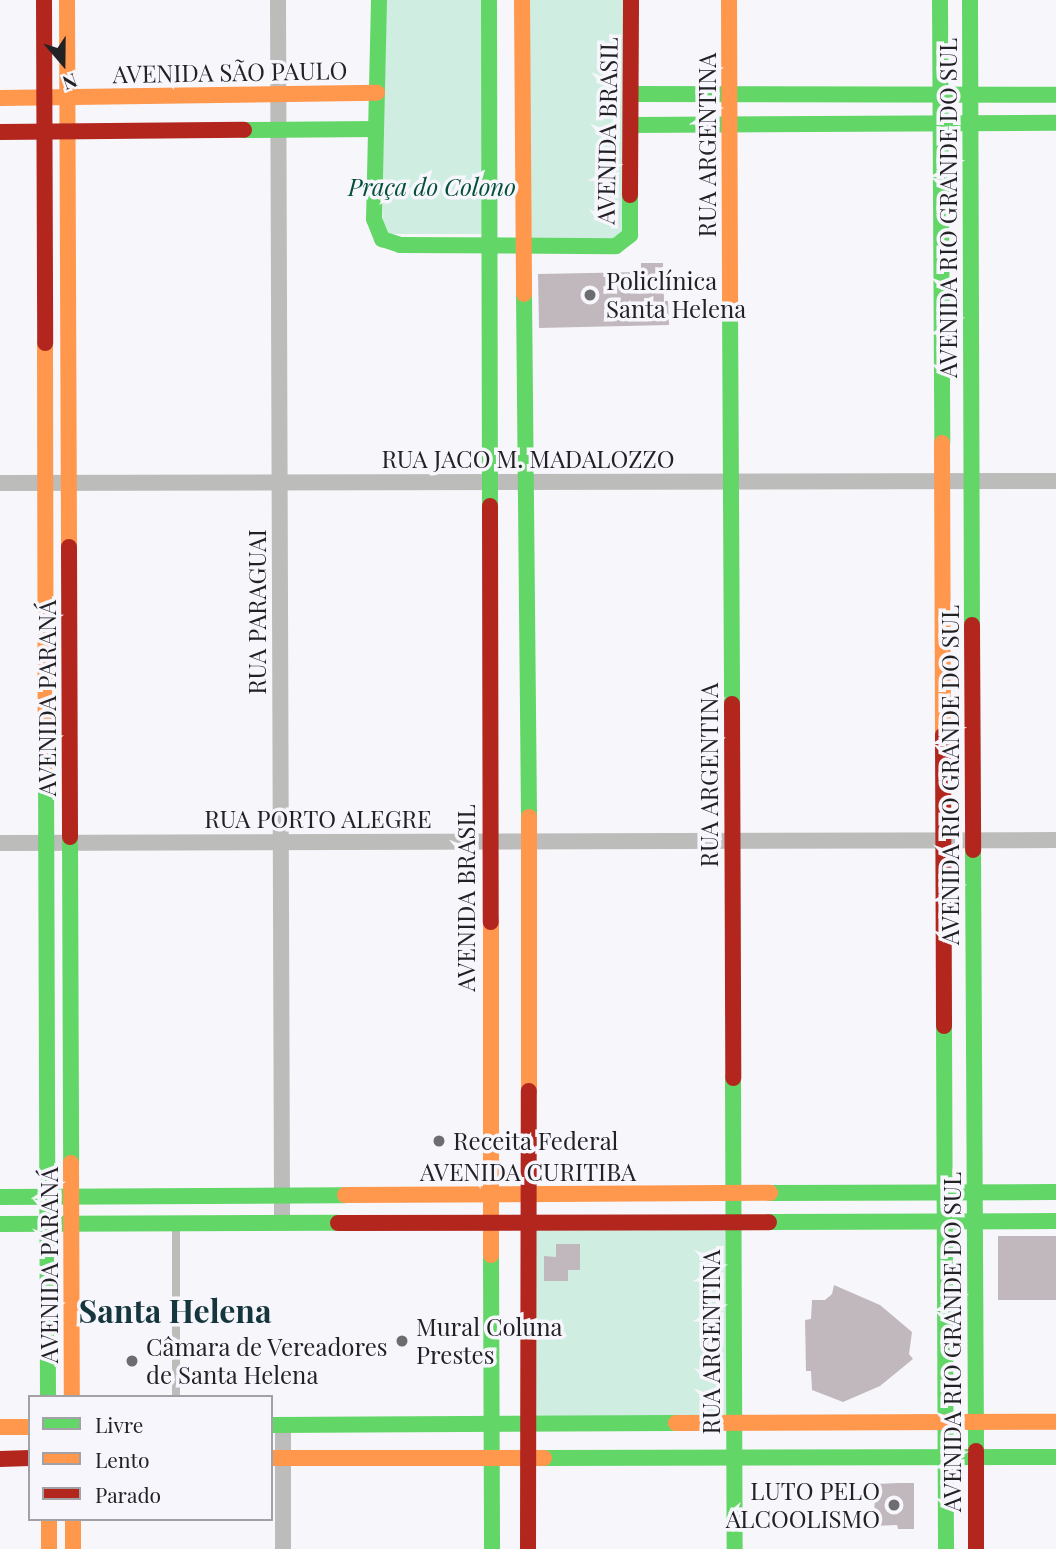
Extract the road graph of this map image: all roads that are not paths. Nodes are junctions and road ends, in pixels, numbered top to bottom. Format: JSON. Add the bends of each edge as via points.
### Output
{"nodes":[{"id":1,"x":44,"y":0,"type":"edge"},
{"id":2,"x":67,"y":0,"type":"edge"},
{"id":3,"x":278,"y":0,"type":"edge"},
{"id":4,"x":379,"y":0,"type":"edge"},
{"id":5,"x":489,"y":0,"type":"edge"},
{"id":6,"x":522,"y":0,"type":"edge"},
{"id":7,"x":631,"y":0,"type":"edge"},
{"id":8,"x":729,"y":0,"type":"edge"},
{"id":9,"x":940,"y":0,"type":"edge"},
{"id":10,"x":970,"y":0,"type":"edge"},
{"id":11,"x":377,"y":93,"type":"junction"},
{"id":12,"x":278,"y":94,"type":"junction"},
{"id":13,"x":631,"y":94,"type":"junction"},
{"id":14,"x":729,"y":94,"type":"junction"},
{"id":15,"x":940,"y":95,"type":"junction"},
{"id":16,"x":971,"y":95,"type":"junction"},
{"id":17,"x":1056,"y":95,"type":"edge"},
{"id":18,"x":67,"y":97,"type":"junction"},
{"id":19,"x":0,"y":98,"type":"edge"},
{"id":20,"x":44,"y":98,"type":"junction"},
{"id":21,"x":1056,"y":123,"type":"edge"},
{"id":22,"x":941,"y":124,"type":"junction"},
{"id":23,"x":971,"y":124,"type":"junction"},
{"id":24,"x":631,"y":125,"type":"junction"},
{"id":25,"x":729,"y":125,"type":"junction"},
{"id":26,"x":376,"y":129,"type":"junction"},
{"id":27,"x":278,"y":130,"type":"junction"},
{"id":28,"x":0,"y":132,"type":"edge"},
{"id":29,"x":44,"y":132,"type":"junction"},
{"id":30,"x":67,"y":132,"type":"junction"},
{"id":31,"x":488,"y":246,"type":"junction"},
{"id":32,"x":523,"y":247,"type":"junction"},
{"id":33,"x":942,"y":481,"type":"junction"},
{"id":34,"x":972,"y":481,"type":"junction"},
{"id":35,"x":1056,"y":481,"type":"edge"},
{"id":36,"x":488,"y":482,"type":"junction"},
{"id":37,"x":525,"y":482,"type":"junction"},
{"id":38,"x":731,"y":482,"type":"junction"},
{"id":39,"x":0,"y":483,"type":"edge"},
{"id":40,"x":45,"y":483,"type":"junction"},
{"id":41,"x":69,"y":483,"type":"junction"},
{"id":42,"x":279,"y":483,"type":"junction"},
{"id":43,"x":943,"y":840,"type":"junction"},
{"id":44,"x":973,"y":840,"type":"junction"},
{"id":45,"x":1056,"y":840,"type":"edge"},
{"id":46,"x":489,"y":841,"type":"junction"},
{"id":47,"x":529,"y":841,"type":"junction"},
{"id":48,"x":732,"y":841,"type":"junction"},
{"id":49,"x":70,"y":842,"type":"junction"},
{"id":50,"x":280,"y":842,"type":"junction"},
{"id":51,"x":0,"y":843,"type":"edge"},
{"id":52,"x":46,"y":843,"type":"junction"},
{"id":53,"x":71,"y":1066,"type":"junction"},
{"id":54,"x":47,"y":1067,"type":"junction"},
{"id":55,"x":945,"y":1192,"type":"junction"},
{"id":56,"x":974,"y":1192,"type":"junction"},
{"id":57,"x":1056,"y":1192,"type":"edge"},
{"id":58,"x":734,"y":1194,"type":"junction"},
{"id":59,"x":489,"y":1195,"type":"junction"},
{"id":60,"x":528,"y":1195,"type":"junction"},
{"id":61,"x":282,"y":1196,"type":"junction"},
{"id":62,"x":0,"y":1197,"type":"edge"},
{"id":63,"x":47,"y":1197,"type":"junction"},
{"id":64,"x":71,"y":1197,"type":"junction"},
{"id":65,"x":945,"y":1221,"type":"junction"},
{"id":66,"x":1056,"y":1221,"type":"edge"},
{"id":67,"x":734,"y":1222,"type":"junction"},
{"id":68,"x":975,"y":1222,"type":"junction"},
{"id":69,"x":282,"y":1223,"type":"junction"},
{"id":70,"x":490,"y":1223,"type":"junction"},
{"id":71,"x":528,"y":1223,"type":"junction"},
{"id":72,"x":0,"y":1224,"type":"edge"},
{"id":73,"x":48,"y":1224,"type":"junction"},
{"id":74,"x":71,"y":1224,"type":"junction"},
{"id":75,"x":176,"y":1224,"type":"junction"},
{"id":76,"x":48,"y":1334,"type":"junction"},
{"id":77,"x":72,"y":1334,"type":"junction"},
{"id":78,"x":48,"y":1395,"type":"edge"},
{"id":79,"x":72,"y":1395,"type":"edge"},
{"id":80,"x":176,"y":1395,"type":"edge"},
{"id":81,"x":946,"y":1422,"type":"junction"},
{"id":82,"x":975,"y":1422,"type":"junction"},
{"id":83,"x":1056,"y":1422,"type":"edge"},
{"id":84,"x":735,"y":1424,"type":"junction"},
{"id":85,"x":491,"y":1425,"type":"junction"},
{"id":86,"x":527,"y":1425,"type":"junction"},
{"id":87,"x":277,"y":1426,"type":"edge"},
{"id":88,"x":0,"y":1427,"type":"edge"},
{"id":89,"x":28,"y":1427,"type":"edge"},
{"id":90,"x":735,"y":1457,"type":"junction"},
{"id":91,"x":946,"y":1457,"type":"junction"},
{"id":92,"x":975,"y":1457,"type":"junction"},
{"id":93,"x":1056,"y":1457,"type":"edge"},
{"id":94,"x":28,"y":1458,"type":"edge"},
{"id":95,"x":277,"y":1458,"type":"edge"},
{"id":96,"x":492,"y":1458,"type":"junction"},
{"id":97,"x":527,"y":1458,"type":"junction"},
{"id":98,"x":0,"y":1459,"type":"edge"},
{"id":99,"x":49,"y":1521,"type":"edge"},
{"id":100,"x":73,"y":1521,"type":"edge"},
{"id":101,"x":49,"y":1549,"type":"edge"},
{"id":102,"x":73,"y":1549,"type":"edge"},
{"id":103,"x":283,"y":1549,"type":"edge"},
{"id":104,"x":492,"y":1549,"type":"edge"},
{"id":105,"x":528,"y":1549,"type":"edge"},
{"id":106,"x":735,"y":1549,"type":"edge"},
{"id":107,"x":946,"y":1549,"type":"edge"},
{"id":108,"x":976,"y":1549,"type":"edge"}],
"edges":[{"from":1,"to":20,"type":"street","name":"AVENIDA PARANÁ"},
{"from":2,"to":18,"type":"street","name":"AVENIDA PARANÁ"},
{"from":3,"to":12,"type":"street","name":"RUA PARAGUAI"},
{"from":4,"to":11,"type":"street","name":"AVENIDA BRASIL"},
{"from":5,"to":31,"type":"street","name":"AVENIDA BRASIL"},
{"from":6,"to":32,"type":"street"},
{"from":7,"to":13,"type":"street","name":"AVENIDA BRASIL"},
{"from":8,"to":14,"type":"street","name":"RUA ARGENTINA"},
{"from":9,"to":15,"type":"street","name":"AVENIDA RIO GRANDE DO SUL"},
{"from":10,"to":16,"type":"street","name":"AVENIDA RIO GRANDE DO SUL"},
{"from":11,"to":12,"type":"street","name":"AVENIDA SÃO PAULO"},
{"from":11,"to":26,"type":"street","name":"AVENIDA BRASIL"},
{"from":12,"to":18,"type":"street","name":"AVENIDA SÃO PAULO"},
{"from":12,"to":27,"type":"street","name":"RUA PARAGUAI"},
{"from":13,"to":14,"type":"street"},
{"from":13,"to":24,"type":"street","name":"AVENIDA BRASIL"},
{"from":14,"to":15,"type":"street"},
{"from":14,"to":25,"type":"street","name":"RUA ARGENTINA"},
{"from":15,"to":16,"type":"street"},
{"from":15,"to":22,"type":"street","name":"AVENIDA RIO GRANDE DO SUL"},
{"from":16,"to":17,"type":"street"},
{"from":16,"to":23,"type":"street","name":"AVENIDA RIO GRANDE DO SUL"},
{"from":18,"to":20,"type":"street","name":"AVENIDA SÃO PAULO"},
{"from":18,"to":30,"type":"street","name":"AVENIDA PARANÁ"},
{"from":19,"to":20,"type":"street","name":"AVENIDA SÃO PAULO"},
{"from":20,"to":29,"type":"street","name":"AVENIDA PARANÁ"},
{"from":21,"to":23,"type":"street"},
{"from":22,"to":23,"type":"street"},
{"from":22,"to":25,"type":"street"},
{"from":22,"to":33,"type":"street","name":"AVENIDA RIO GRANDE DO SUL"},
{"from":23,"to":34,"type":"street","name":"AVENIDA RIO GRANDE DO SUL"},
{"from":24,"to":25,"type":"street"},
{"from":24,"to":32,"type":"street","name":"AVENIDA BRASIL","via":[[630,235],[616,246]]},
{"from":25,"to":38,"type":"street","name":"RUA ARGENTINA"},
{"from":26,"to":27,"type":"street"},
{"from":26,"to":31,"type":"street","name":"AVENIDA BRASIL","via":[[374,219],[382,239],[400,245]]},
{"from":27,"to":30,"type":"street"},
{"from":27,"to":42,"type":"street","name":"RUA PARAGUAI"},
{"from":28,"to":29,"type":"street"},
{"from":29,"to":30,"type":"street"},
{"from":29,"to":40,"type":"street","name":"AVENIDA PARANÁ"},
{"from":30,"to":41,"type":"street","name":"AVENIDA PARANÁ"},
{"from":31,"to":32,"type":"street","name":"AVENIDA BRASIL"},
{"from":31,"to":36,"type":"street","name":"AVENIDA BRASIL"},
{"from":32,"to":37,"type":"street"},
{"from":33,"to":34,"type":"street","name":"RUA JACO M. MADALOZZO"},
{"from":33,"to":38,"type":"street","name":"RUA JACO M. MADALOZZO"},
{"from":33,"to":43,"type":"street","name":"AVENIDA RIO GRANDE DO SUL"},
{"from":34,"to":35,"type":"street","name":"RUA JACO M. MADALOZZO"},
{"from":34,"to":44,"type":"street","name":"AVENIDA RIO GRANDE DO SUL"},
{"from":36,"to":37,"type":"street","name":"RUA JACO M. MADALOZZO"},
{"from":36,"to":42,"type":"street","name":"RUA JACO M. MADALOZZO"},
{"from":36,"to":46,"type":"street","name":"AVENIDA BRASIL"},
{"from":37,"to":38,"type":"street","name":"RUA JACO M. MADALOZZO"},
{"from":37,"to":47,"type":"street"},
{"from":38,"to":48,"type":"street","name":"RUA ARGENTINA"},
{"from":39,"to":40,"type":"street","name":"RUA JACO M. MADALOZZO"},
{"from":40,"to":41,"type":"street","name":"RUA JACO M. MADALOZZO"},
{"from":40,"to":52,"type":"street","name":"AVENIDA PARANÁ"},
{"from":41,"to":42,"type":"street","name":"RUA JACO M. MADALOZZO"},
{"from":41,"to":49,"type":"street","name":"AVENIDA PARANÁ"},
{"from":42,"to":50,"type":"street","name":"RUA PARAGUAI"},
{"from":43,"to":44,"type":"street","name":"RUA PORTO ALEGRE"},
{"from":43,"to":48,"type":"street","name":"RUA PORTO ALEGRE"},
{"from":43,"to":55,"type":"street","name":"AVENIDA RIO GRANDE DO SUL"},
{"from":44,"to":45,"type":"street","name":"RUA PORTO ALEGRE"},
{"from":44,"to":56,"type":"street","name":"AVENIDA RIO GRANDE DO SUL"},
{"from":46,"to":47,"type":"street","name":"RUA PORTO ALEGRE"},
{"from":46,"to":50,"type":"street","name":"RUA PORTO ALEGRE"},
{"from":46,"to":59,"type":"street","name":"AVENIDA BRASIL"},
{"from":47,"to":48,"type":"street","name":"RUA PORTO ALEGRE"},
{"from":47,"to":60,"type":"street"},
{"from":48,"to":58,"type":"street","name":"RUA ARGENTINA"},
{"from":49,"to":50,"type":"street","name":"RUA PORTO ALEGRE"},
{"from":49,"to":52,"type":"street","name":"RUA PORTO ALEGRE"},
{"from":49,"to":53,"type":"street","name":"AVENIDA PARANÁ"},
{"from":50,"to":61,"type":"street","name":"RUA PARAGUAI"},
{"from":51,"to":52,"type":"street","name":"RUA PORTO ALEGRE"},
{"from":52,"to":54,"type":"street","name":"AVENIDA PARANÁ"},
{"from":53,"to":54,"type":"street"},
{"from":53,"to":64,"type":"street","name":"AVENIDA PARANÁ"},
{"from":54,"to":63,"type":"street","name":"AVENIDA PARANÁ"},
{"from":55,"to":56,"type":"street","name":"AVENIDA CURITIBA"},
{"from":55,"to":58,"type":"street","name":"AVENIDA CURITIBA"},
{"from":55,"to":65,"type":"street","name":"AVENIDA RIO GRANDE DO SUL"},
{"from":56,"to":57,"type":"street","name":"AVENIDA CURITIBA"},
{"from":56,"to":68,"type":"street","name":"AVENIDA RIO GRANDE DO SUL"},
{"from":58,"to":60,"type":"street","name":"AVENIDA CURITIBA"},
{"from":58,"to":67,"type":"street","name":"RUA ARGENTINA"},
{"from":59,"to":60,"type":"street","name":"AVENIDA CURITIBA"},
{"from":59,"to":61,"type":"street","name":"AVENIDA CURITIBA"},
{"from":59,"to":70,"type":"street","name":"AVENIDA BRASIL"},
{"from":60,"to":71,"type":"street"},
{"from":61,"to":64,"type":"street","name":"AVENIDA CURITIBA"},
{"from":61,"to":69,"type":"street","name":"RUA PARAGUAI"},
{"from":62,"to":63,"type":"street","name":"AVENIDA CURITIBA"},
{"from":63,"to":64,"type":"street","name":"AVENIDA CURITIBA"},
{"from":63,"to":73,"type":"street","name":"AVENIDA PARANÁ"},
{"from":64,"to":74,"type":"street","name":"AVENIDA PARANÁ"},
{"from":65,"to":67,"type":"street","name":"AVENIDA CURITIBA"},
{"from":65,"to":68,"type":"street","name":"AVENIDA CURITIBA"},
{"from":65,"to":81,"type":"street","name":"AVENIDA RIO GRANDE DO SUL"},
{"from":66,"to":68,"type":"street","name":"AVENIDA CURITIBA"},
{"from":67,"to":71,"type":"street","name":"AVENIDA CURITIBA"},
{"from":67,"to":84,"type":"street","name":"RUA ARGENTINA"},
{"from":68,"to":82,"type":"street","name":"AVENIDA RIO GRANDE DO SUL"},
{"from":69,"to":70,"type":"street","name":"AVENIDA CURITIBA"},
{"from":69,"to":75,"type":"street","name":"AVENIDA CURITIBA"},
{"from":70,"to":71,"type":"street","name":"AVENIDA CURITIBA"},
{"from":70,"to":85,"type":"street","name":"AVENIDA BRASIL"},
{"from":71,"to":86,"type":"street"},
{"from":72,"to":73,"type":"street","name":"AVENIDA CURITIBA"},
{"from":73,"to":74,"type":"street","name":"AVENIDA CURITIBA"},
{"from":73,"to":76,"type":"street","name":"AVENIDA PARANÁ"},
{"from":74,"to":75,"type":"street","name":"AVENIDA CURITIBA"},
{"from":74,"to":77,"type":"street","name":"AVENIDA PARANÁ"},
{"from":75,"to":80,"type":"lane"},
{"from":76,"to":77,"type":"street"},
{"from":76,"to":78,"type":"street","name":"AVENIDA PARANÁ"},
{"from":77,"to":79,"type":"street","name":"AVENIDA PARANÁ"},
{"from":81,"to":82,"type":"street"},
{"from":81,"to":84,"type":"street"},
{"from":81,"to":91,"type":"street","name":"AVENIDA RIO GRANDE DO SUL"},
{"from":82,"to":83,"type":"street"},
{"from":82,"to":92,"type":"street","name":"AVENIDA RIO GRANDE DO SUL"},
{"from":84,"to":86,"type":"street"},
{"from":84,"to":90,"type":"street","name":"RUA ARGENTINA"},
{"from":85,"to":86,"type":"street"},
{"from":85,"to":87,"type":"street"},
{"from":85,"to":96,"type":"street","name":"AVENIDA BRASIL"},
{"from":86,"to":97,"type":"street"},
{"from":87,"to":95,"type":"street"},
{"from":88,"to":89,"type":"street"},
{"from":90,"to":91,"type":"street"},
{"from":90,"to":97,"type":"street"},
{"from":90,"to":106,"type":"street","name":"RUA ARGENTINA"},
{"from":91,"to":92,"type":"street"},
{"from":91,"to":107,"type":"street","name":"AVENIDA RIO GRANDE DO SUL"},
{"from":92,"to":93,"type":"street"},
{"from":92,"to":108,"type":"street","name":"AVENIDA RIO GRANDE DO SUL"},
{"from":94,"to":98,"type":"street"},
{"from":95,"to":96,"type":"street"},
{"from":95,"to":103,"type":"street"},
{"from":96,"to":97,"type":"street"},
{"from":96,"to":104,"type":"street","name":"AVENIDA BRASIL"},
{"from":97,"to":105,"type":"street"},
{"from":99,"to":101,"type":"street"},
{"from":100,"to":102,"type":"street"}]}
